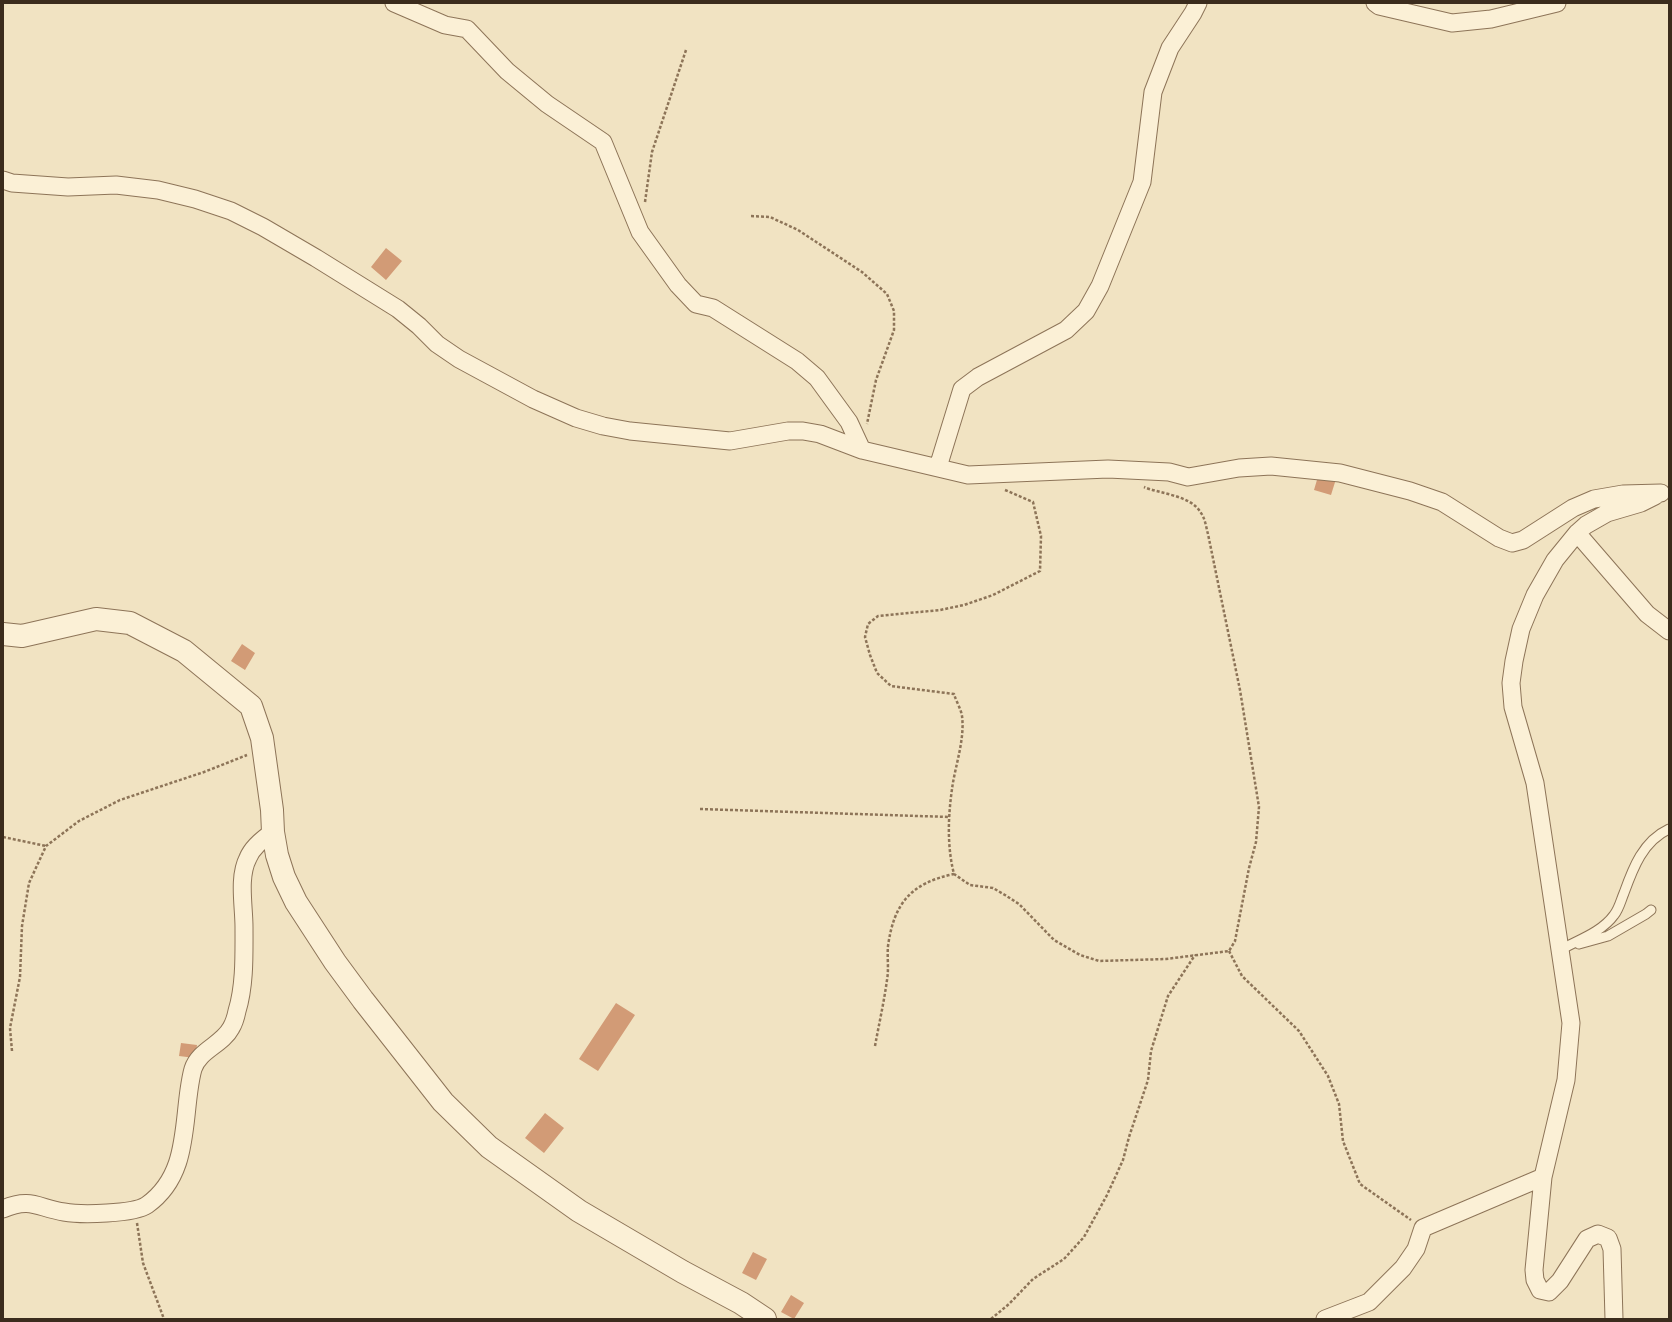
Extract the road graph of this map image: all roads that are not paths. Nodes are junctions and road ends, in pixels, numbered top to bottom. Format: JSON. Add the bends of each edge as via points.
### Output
{"nodes":[{"id":1,"x":394,"y":3,"type":"edge"},
{"id":2,"x":1198,"y":3,"type":"edge"},
{"id":3,"x":1374,"y":3,"type":"edge"},
{"id":4,"x":1557,"y":3,"type":"edge"},
{"id":5,"x":3,"y":180,"type":"edge"},
{"id":6,"x":862,"y":450,"type":"junction"},
{"id":7,"x":938,"y":467,"type":"junction"},
{"id":8,"x":1665,"y":491,"type":"edge"},
{"id":9,"x":1577,"y":533,"type":"junction"},
{"id":10,"x":1669,"y":631,"type":"edge"},
{"id":11,"x":3,"y":634,"type":"edge"},
{"id":12,"x":1669,"y":829,"type":"edge"},
{"id":13,"x":273,"y":832,"type":"junction"},
{"id":14,"x":1651,"y":910,"type":"dead end"},
{"id":15,"x":1560,"y":950,"type":"junction"},
{"id":16,"x":1543,"y":1177,"type":"junction"},
{"id":17,"x":3,"y":1209,"type":"edge"},
{"id":18,"x":765,"y":1319,"type":"edge"},
{"id":19,"x":1325,"y":1319,"type":"edge"},
{"id":20,"x":1614,"y":1319,"type":"edge"}],
"edges":[{"from":1,"to":6,"type":"street","via":[[445,25],[468,29],[507,70],[547,104],[603,142],[640,232],[678,285],[696,304],[714,308],[797,361],[817,378],[849,422]]},
{"from":2,"to":7,"type":"street","via":[[1170,48],[1154,92],[1142,182],[1100,286],[1086,311],[1066,330],[978,377],[962,389]]},
{"from":3,"to":4,"type":"street","via":[[1452,23],[1491,19]]},
{"from":5,"to":6,"type":"street","via":[[12,183],[68,187],[116,185],[158,190],[231,211],[310,254],[398,310],[437,344],[459,359],[533,400],[576,418],[630,431],[730,441],[788,431],[803,431],[820,434]]},
{"from":6,"to":7,"type":"street"},
{"from":7,"to":8,"type":"street","via":[[968,475],[1108,469],[1169,472],[1188,477],[1239,468],[1271,466],[1340,473],[1410,490],[1442,502],[1499,538],[1512,543],[1523,540],[1573,508],[1594,498]]},
{"from":8,"to":9,"type":"street","via":[[1641,503],[1607,513]]},
{"from":9,"to":10,"type":"street","via":[[1647,614]]},
{"from":9,"to":15,"type":"street","via":[[1555,560],[1535,595],[1521,629],[1511,683],[1513,707],[1535,783]]},
{"from":11,"to":13,"type":"street","via":[[22,636],[96,619],[130,623],[184,651],[251,706],[264,749]]},
{"from":12,"to":15,"type":"lane","via":[[1656,837],[1642,852],[1615,914],[1606,924]]},
{"from":13,"to":17,"type":"street","via":[[265,837],[248,857],[245,868],[242,899],[244,927],[241,993],[237,1010],[231,1028],[201,1055],[193,1069],[184,1121],[183,1145],[178,1163],[160,1194],[146,1206],[135,1209],[86,1214],[63,1212],[22,1202]]},
{"from":13,"to":18,"type":"street","via":[[284,877],[313,929],[389,1035],[460,1120],[489,1147],[579,1211]]},
{"from":14,"to":15,"type":"lane","via":[[1608,936]]},
{"from":15,"to":16,"type":"street","via":[[1571,1023],[1566,1080]]},
{"from":16,"to":19,"type":"street","via":[[1423,1228],[1416,1249],[1403,1268],[1369,1302]]},
{"from":16,"to":20,"type":"street","via":[[1535,1280],[1540,1290],[1549,1292],[1560,1281],[1587,1239],[1598,1234],[1608,1238],[1612,1249]]}]}
